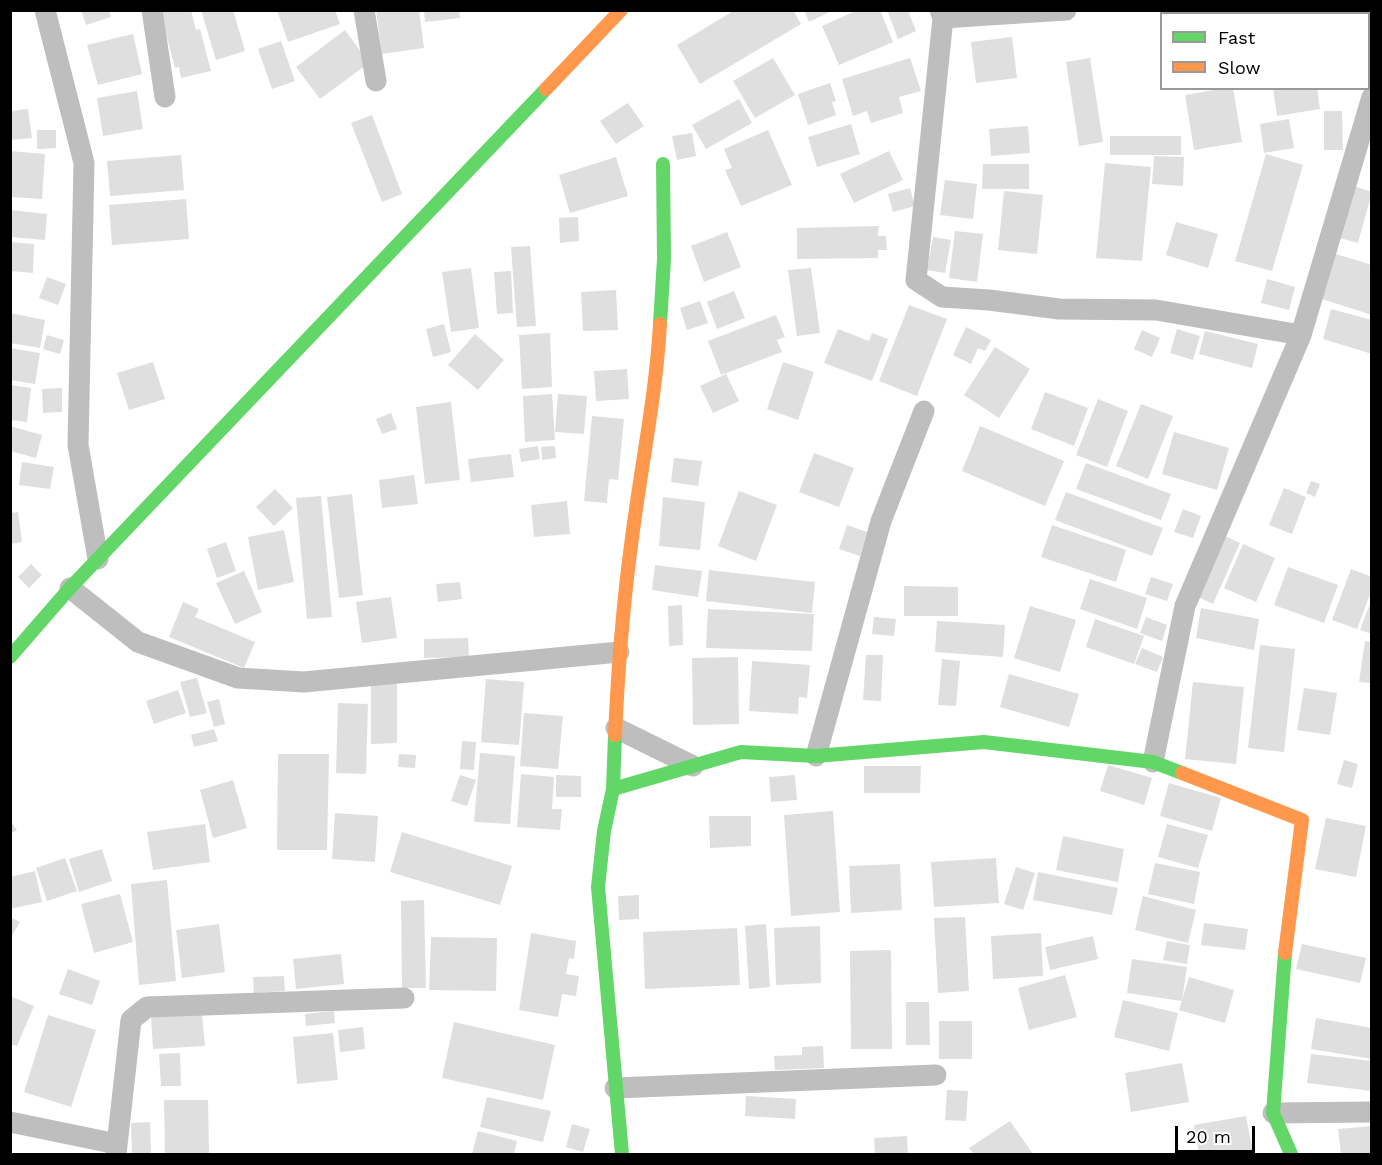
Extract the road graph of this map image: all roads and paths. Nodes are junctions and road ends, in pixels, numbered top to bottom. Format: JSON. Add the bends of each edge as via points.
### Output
{"nodes":[{"id":1,"x":45,"y":10,"type":"edge"},
{"id":2,"x":152,"y":10,"type":"edge"},
{"id":3,"x":364,"y":10,"type":"edge"},
{"id":4,"x":621,"y":10,"type":"edge"},
{"id":5,"x":1066,"y":10,"type":"edge"},
{"id":6,"x":941,"y":14,"type":"edge"},
{"id":7,"x":376,"y":81,"type":"dead end"},
{"id":8,"x":165,"y":97,"type":"dead end"},
{"id":9,"x":1371,"y":98,"type":"edge"},
{"id":10,"x":663,"y":164,"type":"dead end"},
{"id":11,"x":1301,"y":335,"type":"junction"},
{"id":12,"x":924,"y":411,"type":"dead end"},
{"id":13,"x":98,"y":559,"type":"junction"},
{"id":14,"x":70,"y":588,"type":"junction"},
{"id":15,"x":620,"y":652,"type":"junction"},
{"id":16,"x":10,"y":657,"type":"edge"},
{"id":17,"x":616,"y":728,"type":"junction"},
{"id":18,"x":816,"y":756,"type":"junction"},
{"id":19,"x":1153,"y":762,"type":"junction"},
{"id":20,"x":693,"y":766,"type":"junction"},
{"id":21,"x":613,"y":789,"type":"junction"},
{"id":22,"x":404,"y":998,"type":"dead end"},
{"id":23,"x":936,"y":1075,"type":"dead end"},
{"id":24,"x":615,"y":1088,"type":"junction"},
{"id":25,"x":1371,"y":1112,"type":"edge"},
{"id":26,"x":1273,"y":1113,"type":"junction"},
{"id":27,"x":10,"y":1122,"type":"edge"},
{"id":28,"x":117,"y":1149,"type":"edge"},
{"id":29,"x":622,"y":1155,"type":"edge"},
{"id":30,"x":1291,"y":1155,"type":"edge"}],
"edges":[{"from":1,"to":13,"type":"street","via":[[84,163],[78,445]]},
{"from":2,"to":8,"type":"street"},
{"from":3,"to":7,"type":"street"},
{"from":4,"to":13,"type":"street"},
{"from":5,"to":6,"type":"street"},
{"from":6,"to":11,"type":"street","via":[[916,280],[942,297],[1059,309],[1156,310]]},
{"from":9,"to":11,"type":"street"},
{"from":10,"to":15,"type":"street","via":[[664,259],[657,372],[632,537]]},
{"from":11,"to":19,"type":"street","via":[[1185,606]]},
{"from":12,"to":18,"type":"street","via":[[881,521]]},
{"from":13,"to":14,"type":"street"},
{"from":14,"to":15,"type":"street","via":[[138,642],[238,678],[304,682]]},
{"from":14,"to":16,"type":"street"},
{"from":15,"to":17,"type":"street"},
{"from":17,"to":20,"type":"street"},
{"from":17,"to":21,"type":"street"},
{"from":18,"to":19,"type":"street","via":[[984,742]]},
{"from":18,"to":20,"type":"street","via":[[741,752]]},
{"from":19,"to":26,"type":"street","via":[[1302,820],[1286,943]]},
{"from":20,"to":21,"type":"street"},
{"from":21,"to":24,"type":"street","via":[[603,831],[598,887]]},
{"from":22,"to":28,"type":"street","via":[[147,1006],[131,1020]]},
{"from":23,"to":24,"type":"street"},
{"from":24,"to":29,"type":"street"},
{"from":25,"to":26,"type":"street"},
{"from":26,"to":30,"type":"street"},
{"from":27,"to":28,"type":"street"}]}
